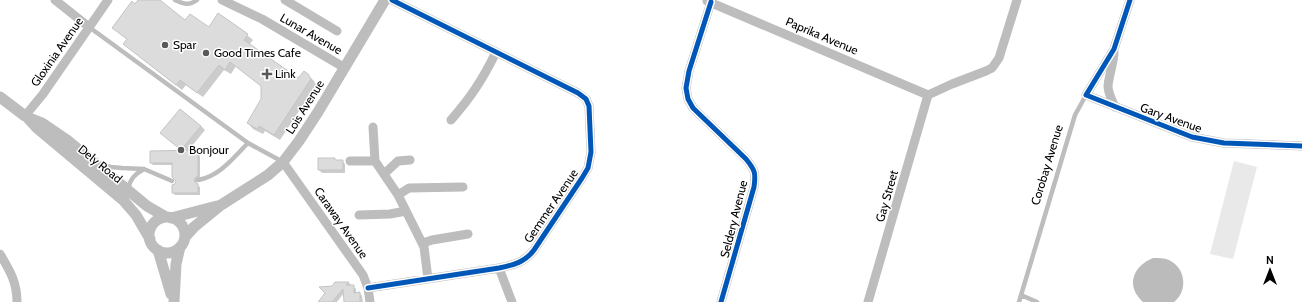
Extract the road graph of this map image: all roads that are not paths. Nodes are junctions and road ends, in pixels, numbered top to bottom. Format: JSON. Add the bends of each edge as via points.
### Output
{"nodes":[{"id":1,"x":55,"y":0,"type":"edge"},
{"id":2,"x":108,"y":0,"type":"edge"},
{"id":3,"x":175,"y":0,"type":"edge"},
{"id":4,"x":197,"y":0,"type":"edge"},
{"id":5,"x":222,"y":0,"type":"edge"},
{"id":6,"x":285,"y":0,"type":"edge"},
{"id":7,"x":385,"y":0,"type":"edge"},
{"id":8,"x":392,"y":0,"type":"edge"},
{"id":9,"x":1017,"y":0,"type":"edge"},
{"id":10,"x":1130,"y":0,"type":"edge"},
{"id":11,"x":708,"y":1,"type":"edge"},
{"id":12,"x":89,"y":27,"type":"junction"},
{"id":13,"x":337,"y":31,"type":"dead end"},
{"id":14,"x":1114,"y":49,"type":"junction"},
{"id":15,"x":496,"y":52,"type":"junction"},
{"id":16,"x":345,"y":68,"type":"junction"},
{"id":17,"x":928,"y":95,"type":"junction"},
{"id":18,"x":1086,"y":95,"type":"junction"},
{"id":19,"x":0,"y":97,"type":"edge"},
{"id":20,"x":1115,"y":107,"type":"junction"},
{"id":21,"x":25,"y":116,"type":"junction"},
{"id":22,"x":451,"y":120,"type":"dead end"},
{"id":23,"x":373,"y":127,"type":"dead end"},
{"id":24,"x":248,"y":143,"type":"junction"},
{"id":25,"x":1302,"y":146,"type":"edge"},
{"id":26,"x":82,"y":153,"type":"junction"},
{"id":27,"x":410,"y":160,"type":"dead end"},
{"id":28,"x":350,"y":161,"type":"dead end"},
{"id":29,"x":375,"y":161,"type":"junction"},
{"id":30,"x":283,"y":162,"type":"junction"},
{"id":31,"x":144,"y":169,"type":"junction"},
{"id":32,"x":384,"y":174,"type":"junction"},
{"id":33,"x":198,"y":180,"type":"dead end"},
{"id":34,"x":172,"y":181,"type":"dead end"},
{"id":35,"x":463,"y":187,"type":"dead end"},
{"id":36,"x":128,"y":190,"type":"junction"},
{"id":37,"x":398,"y":195,"type":"junction"},
{"id":38,"x":221,"y":205,"type":"junction"},
{"id":39,"x":406,"y":211,"type":"junction"},
{"id":40,"x":360,"y":216,"type":"dead end"},
{"id":41,"x":169,"y":218,"type":"junction"},
{"id":42,"x":468,"y":234,"type":"dead end"},
{"id":43,"x":150,"y":239,"type":"junction"},
{"id":44,"x":182,"y":242,"type":"junction"},
{"id":45,"x":422,"y":243,"type":"junction"},
{"id":46,"x":158,"y":250,"type":"junction"},
{"id":47,"x":0,"y":254,"type":"edge"},
{"id":48,"x":499,"y":268,"type":"junction"},
{"id":49,"x":428,"y":279,"type":"junction"},
{"id":50,"x":368,"y":288,"type":"junction"},
{"id":51,"x":1021,"y":295,"type":"junction"},
{"id":52,"x":17,"y":302,"type":"edge"},
{"id":53,"x":174,"y":302,"type":"edge"},
{"id":54,"x":370,"y":302,"type":"edge"},
{"id":55,"x":512,"y":302,"type":"edge"},
{"id":56,"x":722,"y":302,"type":"edge"},
{"id":57,"x":868,"y":302,"type":"edge"},
{"id":58,"x":1019,"y":302,"type":"edge"},
{"id":59,"x":1037,"y":302,"type":"edge"}],
"edges":[{"from":1,"to":12,"type":"street"},
{"from":2,"to":12,"type":"street","name":"Gloxinia Avenue"},
{"from":3,"to":4,"type":"lane","via":[[183,4]]},
{"from":5,"to":16,"type":"street","name":"Lunar Avenue"},
{"from":6,"to":13,"type":"street"},
{"from":7,"to":16,"type":"street","name":"Lois Avenue"},
{"from":8,"to":15,"type":"street","name":"Gemmer Avenue"},
{"from":9,"to":17,"type":"street","via":[[1000,58],[994,65],[986,72]]},
{"from":10,"to":14,"type":"street","name":"Corobay Avenue"},
{"from":11,"to":17,"type":"street","name":"Paprika Avenue"},
{"from":11,"to":56,"type":"street","name":"Seldery Avenue","via":[[689,71],[686,88],[688,99],[693,108],[753,167],[755,176]]},
{"from":12,"to":21,"type":"street","name":"Gloxinia Avenue"},
{"from":12,"to":24,"type":"lane"},
{"from":14,"to":18,"type":"street","name":"Corobay Avenue"},
{"from":14,"to":20,"type":"street","name":"Corobay Avenue","via":[[1108,86]]},
{"from":15,"to":22,"type":"street","via":[[483,78]]},
{"from":15,"to":48,"type":"street","name":"Gemmer Avenue","via":[[586,99],[589,106],[591,152],[588,168],[529,257],[520,263]]},
{"from":16,"to":30,"type":"street","name":"Lois Avenue"},
{"from":17,"to":57,"type":"street","name":"Gay Street"},
{"from":18,"to":20,"type":"street","name":"Gary Avenue"},
{"from":18,"to":51,"type":"lane","name":"Corobay Avenue","via":[[1075,115]]},
{"from":19,"to":21,"type":"street","name":"Dely Road"},
{"from":20,"to":25,"type":"street","name":"Gary Avenue","via":[[1192,137],[1256,145]]},
{"from":21,"to":26,"type":"street","name":"Dely Road","via":[[52,129]]},
{"from":21,"to":43,"type":"street","name":"Dely Road","via":[[123,200]]},
{"from":23,"to":29,"type":"street"},
{"from":24,"to":30,"type":"lane"},
{"from":24,"to":33,"type":"lane","via":[[216,174]]},
{"from":26,"to":31,"type":"lane","via":[[111,167]]},
{"from":26,"to":36,"type":"street","name":"Dely Road"},
{"from":27,"to":32,"type":"street","via":[[398,161]]},
{"from":28,"to":29,"type":"street"},
{"from":29,"to":32,"type":"street"},
{"from":30,"to":38,"type":"street","name":"Lois Avenue"},
{"from":30,"to":50,"type":"street","name":"Caraway Avenue","via":[[363,274]]},
{"from":31,"to":34,"type":"lane"},
{"from":31,"to":36,"type":"lane","via":[[132,179]]},
{"from":32,"to":37,"type":"street"},
{"from":35,"to":37,"type":"street","via":[[409,188]]},
{"from":36,"to":41,"type":"street","name":"Dely Road","via":[[147,206]]},
{"from":37,"to":39,"type":"street"},
{"from":38,"to":41,"type":"street","name":"Lois Avenue"},
{"from":38,"to":44,"type":"street","name":"Lois Avenue","via":[[194,227]]},
{"from":39,"to":40,"type":"street"},
{"from":39,"to":45,"type":"street"},
{"from":41,"to":43,"type":"street","via":[[161,218],[153,224]]},
{"from":41,"to":44,"type":"street","via":[[182,225]]},
{"from":42,"to":45,"type":"street"},
{"from":43,"to":46,"type":"street"},
{"from":44,"to":46,"type":"street","via":[[176,250]]},
{"from":44,"to":53,"type":"street","via":[[176,264]]},
{"from":45,"to":49,"type":"street","via":[[425,248]]},
{"from":46,"to":53,"type":"street"},
{"from":47,"to":52,"type":"street","via":[[13,276]]},
{"from":48,"to":49,"type":"street","name":"Gemmer Avenue"},
{"from":48,"to":55,"type":"street"},
{"from":49,"to":50,"type":"street","name":"Gemmer Avenue"},
{"from":50,"to":54,"type":"street","name":"Caraway Avenue"},
{"from":51,"to":58,"type":"lane","name":"Corobay Avenue"},
{"from":51,"to":59,"type":"lane"}]}
